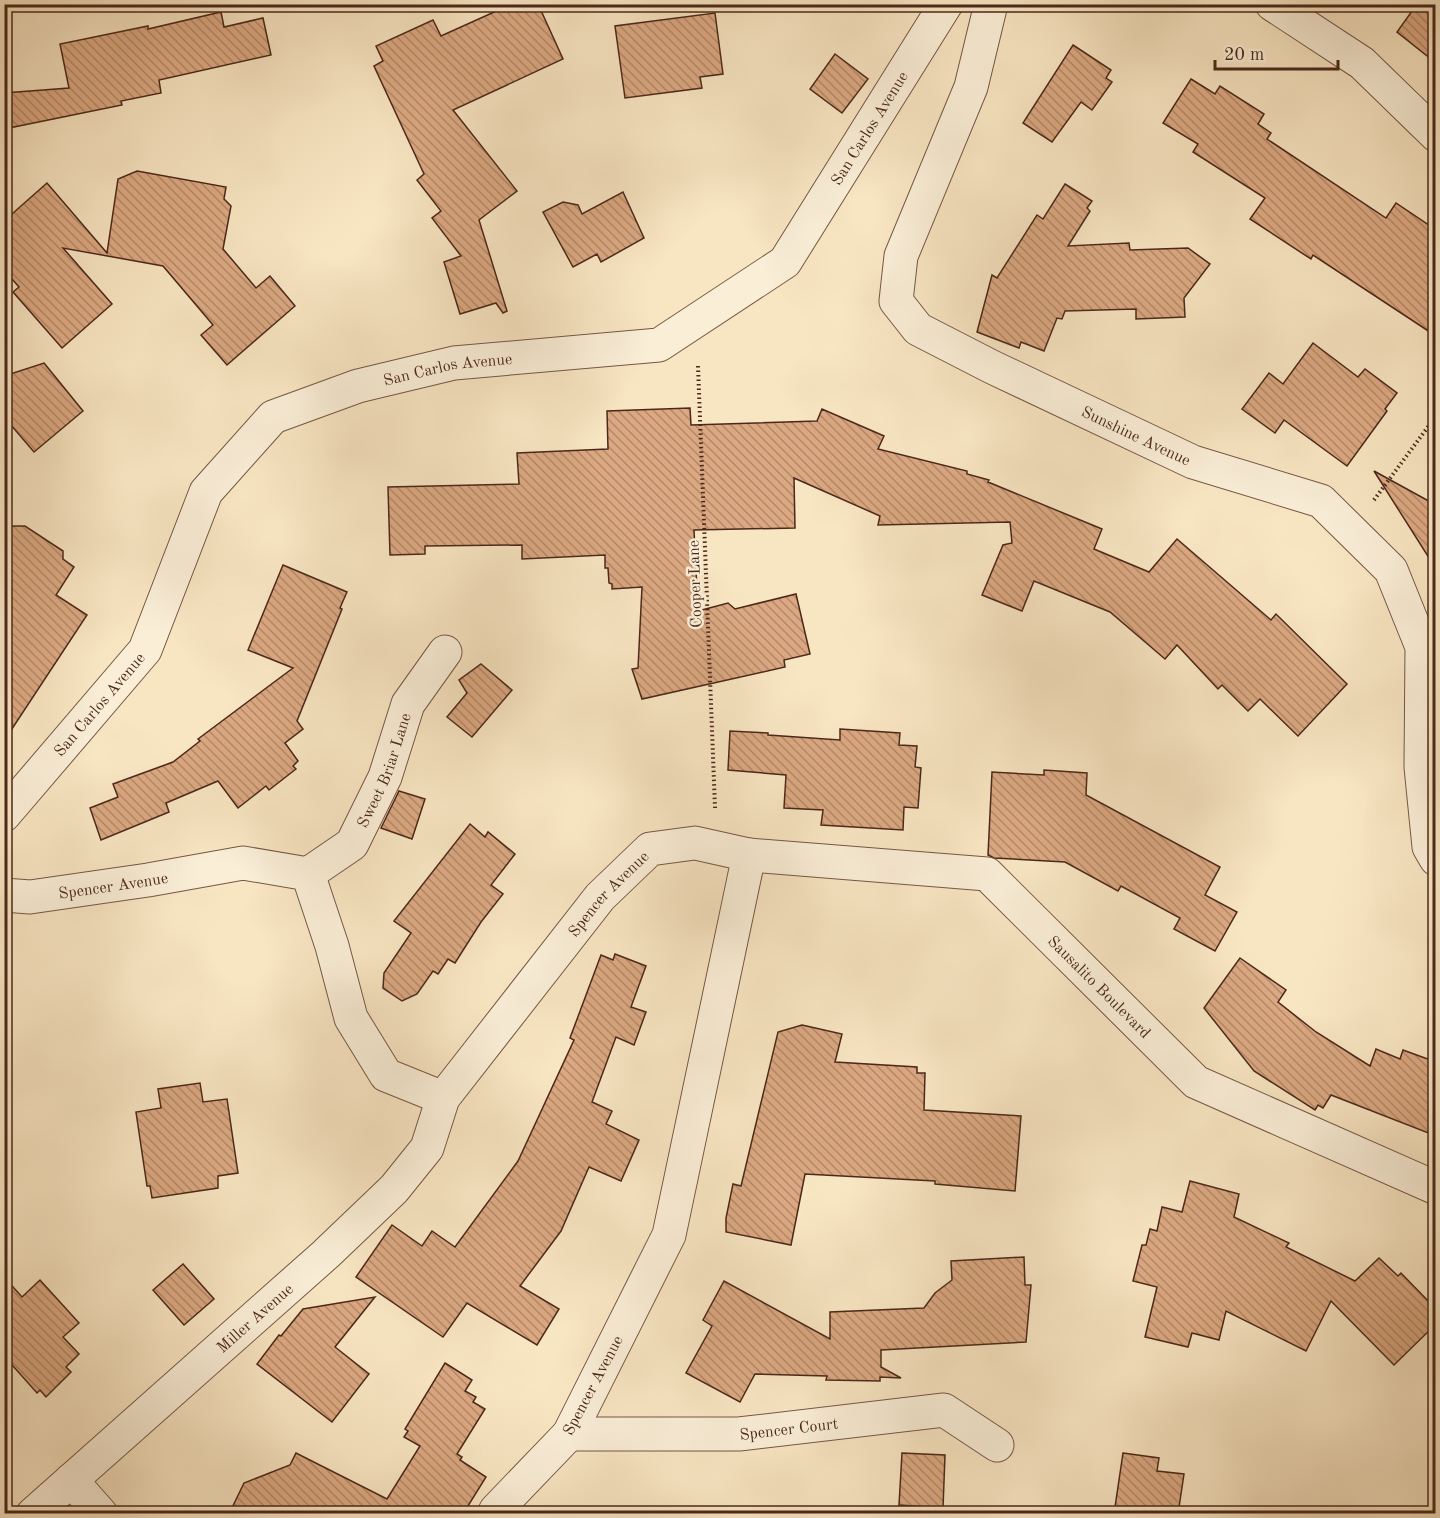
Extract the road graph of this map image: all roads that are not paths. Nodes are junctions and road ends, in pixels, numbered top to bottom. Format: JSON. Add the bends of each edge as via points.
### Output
{"nodes":[{"id":1,"x":946,"y":4,"type":"edge"},
{"id":2,"x":992,"y":4,"type":"edge"},
{"id":3,"x":1272,"y":4,"type":"edge"},
{"id":4,"x":1436,"y":135,"type":"edge"},
{"id":5,"x":445,"y":652,"type":"dead end"},
{"id":6,"x":4,"y":815,"type":"edge"},
{"id":7,"x":749,"y":855,"type":"junction"},
{"id":8,"x":1436,"y":859,"type":"edge"},
{"id":9,"x":308,"y":874,"type":"junction"},
{"id":10,"x":4,"y":895,"type":"edge"},
{"id":11,"x":443,"y":1098,"type":"junction"},
{"id":12,"x":1436,"y":1188,"type":"edge"},
{"id":13,"x":569,"y":1434,"type":"junction"},
{"id":14,"x":998,"y":1445,"type":"dead end"},
{"id":15,"x":71,"y":1480,"type":"junction"},
{"id":16,"x":33,"y":1514,"type":"edge"},
{"id":17,"x":101,"y":1514,"type":"edge"},
{"id":18,"x":494,"y":1514,"type":"edge"}],
"edges":[{"from":1,"to":6,"type":"street","name":"San Carlos Avenue","via":[[785,262],[659,345],[454,363],[358,386],[273,417],[206,492],[145,650]]},
{"from":2,"to":8,"type":"street","name":"Sunshine Avenue","via":[[971,87],[901,256],[896,300],[918,329],[992,367],[1193,462],[1321,501],[1391,570],[1422,647],[1421,767],[1430,847]]},
{"from":3,"to":4,"type":"street","via":[[1362,63]]},
{"from":5,"to":9,"type":"street","name":"Sweet Briar Lane","via":[[408,704],[385,777],[352,844]]},
{"from":7,"to":11,"type":"street","name":"Spencer Avenue","via":[[695,843],[650,849],[600,897]]},
{"from":7,"to":12,"type":"street","name":"Sausalito Boulevard","via":[[987,873],[1196,1082]]},
{"from":7,"to":13,"type":"street","name":"Spencer Avenue","via":[[669,1235]]},
{"from":9,"to":10,"type":"street","name":"Spencer Avenue","via":[[243,863],[30,897]]},
{"from":9,"to":11,"type":"street","via":[[351,1018],[386,1076]]},
{"from":11,"to":15,"type":"street","name":"Miller Avenue","via":[[427,1148],[394,1189]]},
{"from":13,"to":14,"type":"street","name":"Spencer Court","via":[[739,1434],[944,1410]]},
{"from":13,"to":18,"type":"street","name":"Spencer Avenue"},
{"from":15,"to":16,"type":"street","name":"Miller Avenue"},
{"from":15,"to":17,"type":"street"}]}
